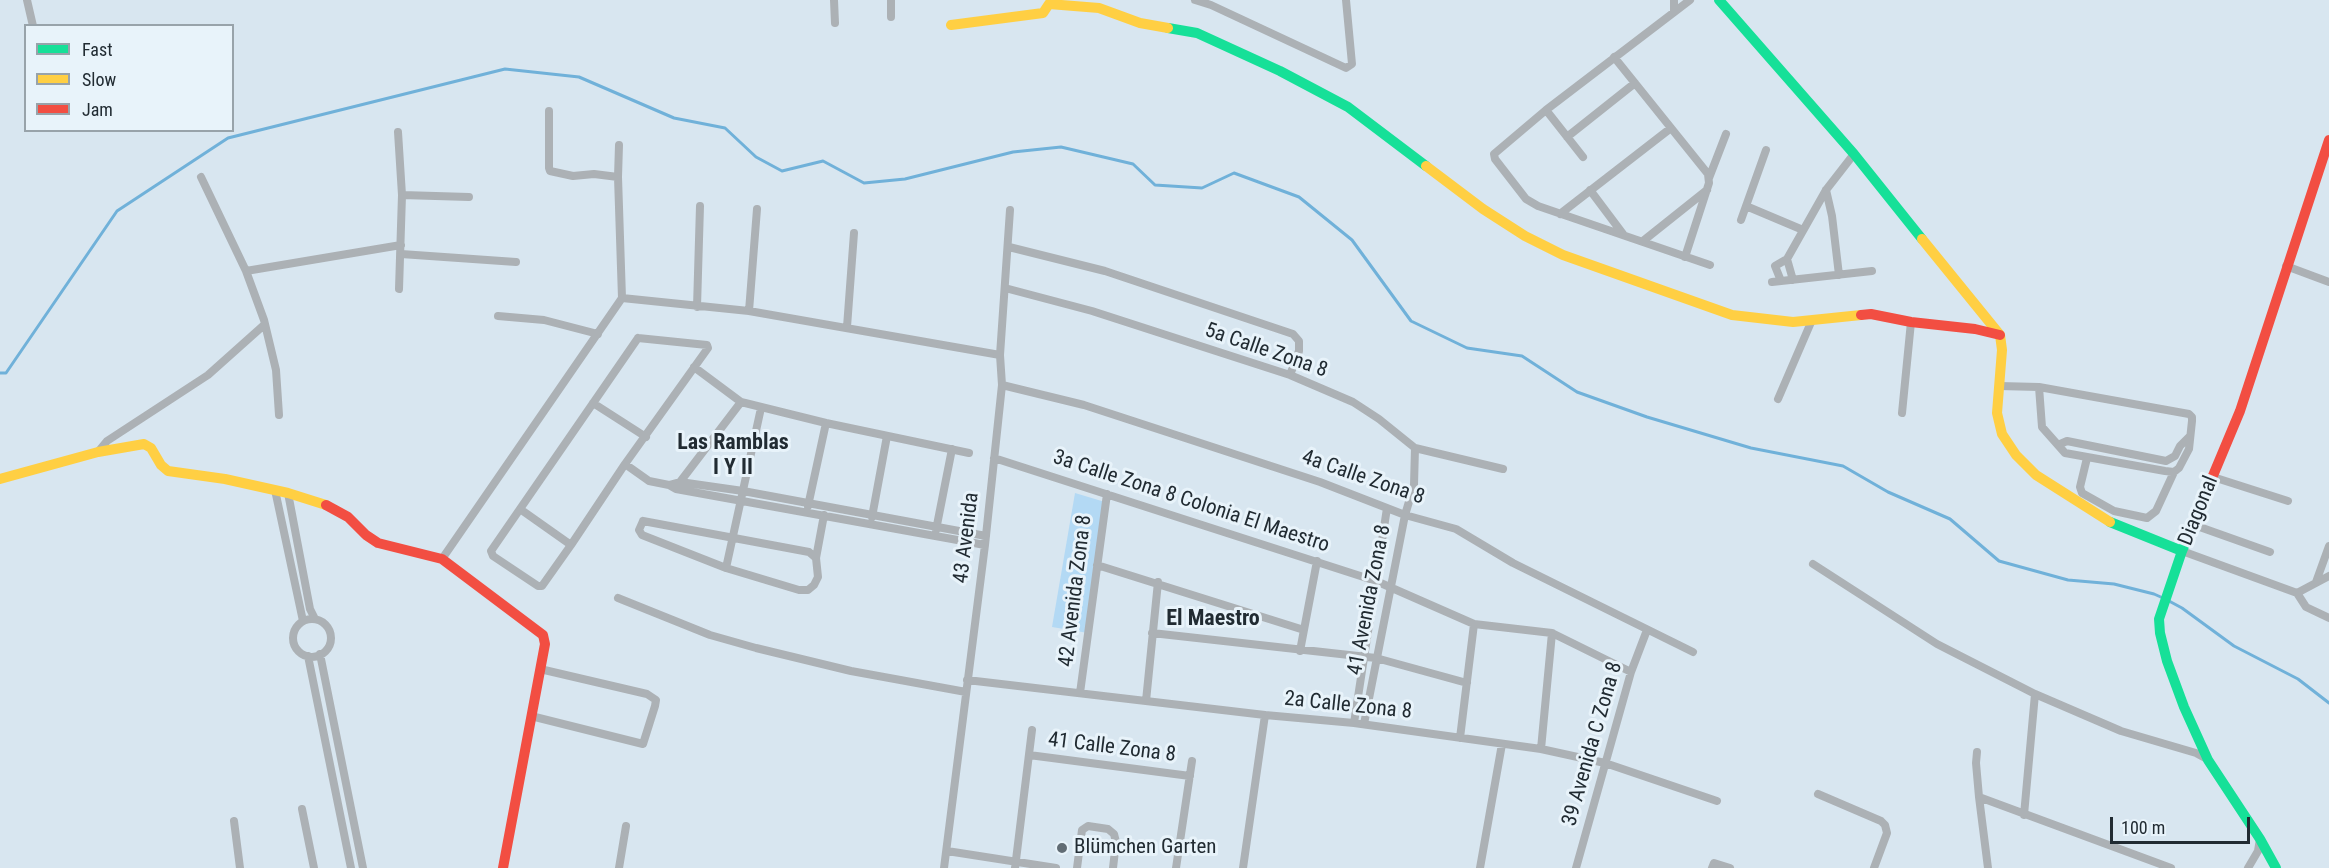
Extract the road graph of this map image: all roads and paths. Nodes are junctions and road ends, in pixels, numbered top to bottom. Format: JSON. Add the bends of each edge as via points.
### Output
{"nodes":[{"id":1,"x":27,"y":0,"type":"edge"},
{"id":2,"x":834,"y":0,"type":"edge"},
{"id":3,"x":891,"y":0,"type":"edge"},
{"id":4,"x":1195,"y":0,"type":"edge"},
{"id":5,"x":1346,"y":0,"type":"edge"},
{"id":6,"x":1674,"y":0,"type":"edge"},
{"id":7,"x":1690,"y":0,"type":"edge"},
{"id":8,"x":1719,"y":0,"type":"edge"},
{"id":9,"x":1049,"y":2,"type":"edge"},
{"id":10,"x":1674,"y":12,"type":"junction"},
{"id":11,"x":891,"y":17,"type":"dead end"},
{"id":12,"x":835,"y":23,"type":"dead end"},
{"id":13,"x":33,"y":24,"type":"edge"},
{"id":14,"x":951,"y":25,"type":"dead end"},
{"id":15,"x":1614,"y":57,"type":"junction"},
{"id":16,"x":1635,"y":83,"type":"junction"},
{"id":17,"x":1546,"y":110,"type":"junction"},
{"id":18,"x":549,"y":111,"type":"dead end"},
{"id":19,"x":1671,"y":128,"type":"junction"},
{"id":20,"x":398,"y":132,"type":"dead end"},
{"id":21,"x":1726,"y":134,"type":"dead end"},
{"id":22,"x":1567,"y":137,"type":"junction"},
{"id":23,"x":2329,"y":141,"type":"edge"},
{"id":24,"x":619,"y":145,"type":"dead end"},
{"id":25,"x":1766,"y":150,"type":"dead end"},
{"id":26,"x":1854,"y":154,"type":"junction"},
{"id":27,"x":1583,"y":157,"type":"dead end"},
{"id":28,"x":201,"y":177,"type":"dead end"},
{"id":29,"x":618,"y":177,"type":"junction"},
{"id":30,"x":1709,"y":178,"type":"junction"},
{"id":31,"x":1590,"y":190,"type":"junction"},
{"id":32,"x":1707,"y":190,"type":"junction"},
{"id":33,"x":1826,"y":190,"type":"junction"},
{"id":34,"x":402,"y":195,"type":"junction"},
{"id":35,"x":468,"y":197,"type":"dead end"},
{"id":36,"x":700,"y":206,"type":"dead end"},
{"id":37,"x":1746,"y":206,"type":"junction"},
{"id":38,"x":757,"y":209,"type":"dead end"},
{"id":39,"x":1010,"y":210,"type":"dead end"},
{"id":40,"x":1560,"y":214,"type":"junction"},
{"id":41,"x":1741,"y":220,"type":"dead end"},
{"id":42,"x":1803,"y":230,"type":"junction"},
{"id":43,"x":854,"y":232,"type":"dead end"},
{"id":44,"x":1623,"y":234,"type":"junction"},
{"id":45,"x":1643,"y":241,"type":"junction"},
{"id":46,"x":401,"y":245,"type":"junction"},
{"id":47,"x":1009,"y":247,"type":"junction"},
{"id":48,"x":401,"y":254,"type":"junction"},
{"id":49,"x":1685,"y":257,"type":"junction"},
{"id":50,"x":1787,"y":259,"type":"junction"},
{"id":51,"x":516,"y":262,"type":"dead end"},
{"id":52,"x":1710,"y":265,"type":"dead end"},
{"id":53,"x":2286,"y":266,"type":"junction"},
{"id":54,"x":246,"y":271,"type":"junction"},
{"id":55,"x":1872,"y":271,"type":"dead end"},
{"id":56,"x":1839,"y":275,"type":"junction"},
{"id":57,"x":1793,"y":280,"type":"junction"},
{"id":58,"x":1781,"y":281,"type":"junction"},
{"id":59,"x":1772,"y":282,"type":"dead end"},
{"id":60,"x":2329,"y":282,"type":"edge"},
{"id":61,"x":1005,"y":288,"type":"junction"},
{"id":62,"x":399,"y":289,"type":"dead end"},
{"id":63,"x":622,"y":298,"type":"junction"},
{"id":64,"x":697,"y":307,"type":"junction"},
{"id":65,"x":749,"y":311,"type":"junction"},
{"id":66,"x":498,"y":316,"type":"dead end"},
{"id":67,"x":1812,"y":320,"type":"junction"},
{"id":68,"x":1911,"y":322,"type":"junction"},
{"id":69,"x":264,"y":325,"type":"junction"},
{"id":70,"x":847,"y":327,"type":"junction"},
{"id":71,"x":598,"y":334,"type":"junction"},
{"id":72,"x":2000,"y":335,"type":"junction"},
{"id":73,"x":1000,"y":355,"type":"junction"},
{"id":74,"x":694,"y":367,"type":"junction"},
{"id":75,"x":1290,"y":375,"type":"junction"},
{"id":76,"x":1002,"y":385,"type":"junction"},
{"id":77,"x":1999,"y":386,"type":"junction"},
{"id":78,"x":2039,"y":387,"type":"junction"},
{"id":79,"x":1778,"y":399,"type":"dead end"},
{"id":80,"x":741,"y":402,"type":"junction"},
{"id":81,"x":593,"y":403,"type":"junction"},
{"id":82,"x":761,"y":408,"type":"junction"},
{"id":83,"x":1902,"y":413,"type":"dead end"},
{"id":84,"x":279,"y":415,"type":"dead end"},
{"id":85,"x":826,"y":423,"type":"junction"},
{"id":86,"x":646,"y":436,"type":"junction"},
{"id":87,"x":887,"y":436,"type":"junction"},
{"id":88,"x":2190,"y":436,"type":"junction"},
{"id":89,"x":2058,"y":445,"type":"junction"},
{"id":90,"x":1415,"y":448,"type":"junction"},
{"id":91,"x":952,"y":449,"type":"junction"},
{"id":92,"x":98,"y":452,"type":"junction"},
{"id":93,"x":969,"y":453,"type":"dead end"},
{"id":94,"x":994,"y":458,"type":"junction"},
{"id":95,"x":2087,"y":458,"type":"junction"},
{"id":96,"x":625,"y":464,"type":"junction"},
{"id":97,"x":1503,"y":469,"type":"dead end"},
{"id":98,"x":2174,"y":472,"type":"junction"},
{"id":99,"x":2212,"y":477,"type":"junction"},
{"id":100,"x":0,"y":479,"type":"edge"},
{"id":101,"x":680,"y":482,"type":"junction"},
{"id":102,"x":669,"y":485,"type":"junction"},
{"id":103,"x":275,"y":490,"type":"junction"},
{"id":104,"x":743,"y":491,"type":"junction"},
{"id":105,"x":288,"y":493,"type":"junction"},
{"id":106,"x":1107,"y":494,"type":"junction"},
{"id":107,"x":741,"y":500,"type":"junction"},
{"id":108,"x":2288,"y":501,"type":"dead end"},
{"id":109,"x":808,"y":502,"type":"junction"},
{"id":110,"x":1387,"y":508,"type":"junction"},
{"id":111,"x":520,"y":509,"type":"junction"},
{"id":112,"x":807,"y":512,"type":"junction"},
{"id":113,"x":824,"y":515,"type":"junction"},
{"id":114,"x":1405,"y":515,"type":"junction"},
{"id":115,"x":872,"y":518,"type":"junction"},
{"id":116,"x":2194,"y":525,"type":"junction"},
{"id":117,"x":936,"y":527,"type":"junction"},
{"id":118,"x":935,"y":536,"type":"junction"},
{"id":119,"x":986,"y":536,"type":"junction"},
{"id":120,"x":733,"y":537,"type":"junction"},
{"id":121,"x":571,"y":545,"type":"junction"},
{"id":122,"x":985,"y":545,"type":"junction"},
{"id":123,"x":2329,"y":546,"type":"edge"},
{"id":124,"x":2182,"y":551,"type":"junction"},
{"id":125,"x":2270,"y":552,"type":"dead end"},
{"id":126,"x":816,"y":558,"type":"junction"},
{"id":127,"x":442,"y":559,"type":"junction"},
{"id":128,"x":1317,"y":561,"type":"junction"},
{"id":129,"x":1813,"y":564,"type":"dead end"},
{"id":130,"x":1097,"y":565,"type":"junction"},
{"id":131,"x":726,"y":568,"type":"junction"},
{"id":132,"x":2329,"y":576,"type":"edge"},
{"id":133,"x":1376,"y":580,"type":"junction"},
{"id":134,"x":1158,"y":582,"type":"junction"},
{"id":135,"x":2316,"y":582,"type":"junction"},
{"id":136,"x":1390,"y":586,"type":"junction"},
{"id":137,"x":2297,"y":593,"type":"junction"},
{"id":138,"x":618,"y":598,"type":"dead end"},
{"id":139,"x":2329,"y":618,"type":"edge"},
{"id":140,"x":315,"y":619,"type":"junction"},
{"id":141,"x":303,"y":621,"type":"junction"},
{"id":142,"x":1474,"y":624,"type":"junction"},
{"id":143,"x":1304,"y":630,"type":"junction"},
{"id":144,"x":1647,"y":630,"type":"junction"},
{"id":145,"x":1152,"y":633,"type":"junction"},
{"id":146,"x":1552,"y":633,"type":"junction"},
{"id":147,"x":1300,"y":651,"type":"junction"},
{"id":148,"x":1693,"y":652,"type":"dead end"},
{"id":149,"x":320,"y":654,"type":"junction"},
{"id":150,"x":308,"y":656,"type":"junction"},
{"id":151,"x":1362,"y":657,"type":"junction"},
{"id":152,"x":1376,"y":658,"type":"junction"},
{"id":153,"x":540,"y":669,"type":"junction"},
{"id":154,"x":1631,"y":672,"type":"junction"},
{"id":155,"x":968,"y":680,"type":"junction"},
{"id":156,"x":1467,"y":683,"type":"junction"},
{"id":157,"x":966,"y":692,"type":"junction"},
{"id":158,"x":1080,"y":693,"type":"junction"},
{"id":159,"x":2035,"y":694,"type":"junction"},
{"id":160,"x":1146,"y":701,"type":"junction"},
{"id":161,"x":1264,"y":715,"type":"junction"},
{"id":162,"x":531,"y":716,"type":"junction"},
{"id":163,"x":1354,"y":723,"type":"junction"},
{"id":164,"x":1364,"y":724,"type":"junction"},
{"id":165,"x":1032,"y":730,"type":"dead end"},
{"id":166,"x":1460,"y":738,"type":"junction"},
{"id":167,"x":1502,"y":744,"type":"junction"},
{"id":168,"x":1542,"y":749,"type":"junction"},
{"id":169,"x":1977,"y":752,"type":"dead end"},
{"id":170,"x":1029,"y":755,"type":"junction"},
{"id":171,"x":2208,"y":760,"type":"junction"},
{"id":172,"x":1192,"y":761,"type":"dead end"},
{"id":173,"x":1605,"y":763,"type":"junction"},
{"id":174,"x":1190,"y":776,"type":"junction"},
{"id":175,"x":1818,"y":794,"type":"dead end"},
{"id":176,"x":1979,"y":798,"type":"junction"},
{"id":177,"x":1717,"y":801,"type":"dead end"},
{"id":178,"x":302,"y":809,"type":"dead end"},
{"id":179,"x":2024,"y":815,"type":"junction"},
{"id":180,"x":234,"y":821,"type":"dead end"},
{"id":181,"x":626,"y":826,"type":"dead end"},
{"id":182,"x":2260,"y":839,"type":"junction"},
{"id":183,"x":947,"y":851,"type":"junction"},
{"id":184,"x":1016,"y":865,"type":"edge"},
{"id":185,"x":240,"y":868,"type":"edge"},
{"id":186,"x":314,"y":868,"type":"edge"},
{"id":187,"x":351,"y":868,"type":"edge"},
{"id":188,"x":363,"y":868,"type":"edge"},
{"id":189,"x":503,"y":868,"type":"edge"},
{"id":190,"x":619,"y":868,"type":"edge"},
{"id":191,"x":945,"y":868,"type":"edge"},
{"id":192,"x":1056,"y":868,"type":"edge"},
{"id":193,"x":1077,"y":868,"type":"edge"},
{"id":194,"x":1113,"y":868,"type":"edge"},
{"id":195,"x":1176,"y":868,"type":"edge"},
{"id":196,"x":1243,"y":868,"type":"edge"},
{"id":197,"x":1480,"y":868,"type":"edge"},
{"id":198,"x":1576,"y":868,"type":"edge"},
{"id":199,"x":1712,"y":868,"type":"edge"},
{"id":200,"x":1730,"y":868,"type":"edge"},
{"id":201,"x":1874,"y":868,"type":"edge"},
{"id":202,"x":1988,"y":868,"type":"edge"},
{"id":203,"x":2171,"y":868,"type":"edge"},
{"id":204,"x":2248,"y":868,"type":"edge"},
{"id":205,"x":2276,"y":868,"type":"edge"}],
"edges":[{"from":1,"to":13,"type":"street"},
{"from":2,"to":12,"type":"street"},
{"from":3,"to":11,"type":"street"},
{"from":4,"to":5,"type":"street","via":[[1211,4],[1346,69],[1352,64]]},
{"from":6,"to":10,"type":"street"},
{"from":7,"to":10,"type":"street"},
{"from":8,"to":26,"type":"street"},
{"from":9,"to":14,"type":"street","via":[[1046,10],[1038,14]]},
{"from":9,"to":67,"type":"street","via":[[1100,8],[1140,23],[1197,33],[1280,71],[1348,107],[1483,209],[1563,255],[1731,315],[1793,322]]},
{"from":10,"to":15,"type":"street"},
{"from":15,"to":16,"type":"street"},
{"from":15,"to":17,"type":"street"},
{"from":16,"to":19,"type":"street"},
{"from":16,"to":22,"type":"street"},
{"from":17,"to":22,"type":"street"},
{"from":17,"to":40,"type":"street","via":[[1494,154],[1526,199]]},
{"from":18,"to":29,"type":"street","via":[[550,171]]},
{"from":19,"to":30,"type":"street"},
{"from":19,"to":31,"type":"street"},
{"from":20,"to":34,"type":"street"},
{"from":21,"to":30,"type":"street"},
{"from":22,"to":27,"type":"street"},
{"from":23,"to":53,"type":"street","name":"Diagonal"},
{"from":24,"to":29,"type":"street"},
{"from":25,"to":37,"type":"street"},
{"from":26,"to":33,"type":"street"},
{"from":26,"to":72,"type":"street"},
{"from":28,"to":54,"type":"street"},
{"from":29,"to":63,"type":"street"},
{"from":30,"to":32,"type":"street"},
{"from":31,"to":40,"type":"street"},
{"from":31,"to":44,"type":"street"},
{"from":32,"to":45,"type":"street"},
{"from":32,"to":49,"type":"street"},
{"from":33,"to":42,"type":"street"},
{"from":33,"to":56,"type":"street"},
{"from":34,"to":35,"type":"street"},
{"from":34,"to":46,"type":"street"},
{"from":36,"to":64,"type":"street"},
{"from":37,"to":41,"type":"street"},
{"from":37,"to":42,"type":"street"},
{"from":38,"to":65,"type":"street"},
{"from":39,"to":47,"type":"street","name":"43 Avenida"},
{"from":40,"to":44,"type":"street"},
{"from":42,"to":50,"type":"street"},
{"from":43,"to":70,"type":"street"},
{"from":44,"to":45,"type":"street"},
{"from":45,"to":49,"type":"street"},
{"from":46,"to":48,"type":"street"},
{"from":46,"to":54,"type":"street"},
{"from":47,"to":61,"type":"street","name":"43 Avenida"},
{"from":47,"to":75,"type":"street","via":[[1105,271],[1293,334],[1299,341],[1299,351]]},
{"from":48,"to":51,"type":"street"},
{"from":48,"to":62,"type":"street"},
{"from":49,"to":52,"type":"street"},
{"from":50,"to":57,"type":"street"},
{"from":50,"to":58,"type":"street","via":[[1775,267]]},
{"from":53,"to":60,"type":"street"},
{"from":53,"to":99,"type":"street","name":"Diagonal","via":[[2243,402]]},
{"from":54,"to":69,"type":"street"},
{"from":55,"to":56,"type":"street"},
{"from":56,"to":57,"type":"street"},
{"from":57,"to":58,"type":"street"},
{"from":58,"to":59,"type":"street"},
{"from":61,"to":73,"type":"street","name":"43 Avenida"},
{"from":61,"to":75,"type":"street","name":"5a Calle Zona 8","via":[[1092,311]]},
{"from":63,"to":64,"type":"street"},
{"from":63,"to":71,"type":"street"},
{"from":64,"to":65,"type":"street"},
{"from":65,"to":70,"type":"street"},
{"from":66,"to":71,"type":"street","via":[[544,320]]},
{"from":67,"to":68,"type":"street","via":[[1871,314]]},
{"from":67,"to":79,"type":"street"},
{"from":68,"to":72,"type":"street"},
{"from":68,"to":83,"type":"street"},
{"from":69,"to":84,"type":"street","via":[[276,370]]},
{"from":69,"to":92,"type":"street","via":[[208,375],[107,441]]},
{"from":70,"to":73,"type":"street"},
{"from":71,"to":127,"type":"street"},
{"from":72,"to":77,"type":"street"},
{"from":73,"to":76,"type":"street","name":"43 Avenida"},
{"from":74,"to":80,"type":"street"},
{"from":74,"to":81,"type":"street","via":[[707,345],[638,338]]},
{"from":74,"to":86,"type":"street"},
{"from":75,"to":90,"type":"street","name":"5a Calle Zona 8","via":[[1353,402]]},
{"from":76,"to":94,"type":"street","name":"43 Avenida"},
{"from":76,"to":110,"type":"street","name":"4a Calle Zona 8","via":[[1084,405],[1320,482]]},
{"from":77,"to":78,"type":"street"},
{"from":77,"to":124,"type":"street","via":[[1997,413],[2002,434],[2036,475],[2113,524]]},
{"from":78,"to":88,"type":"street","via":[[2189,414]]},
{"from":78,"to":89,"type":"street","via":[[2042,428]]},
{"from":80,"to":82,"type":"street"},
{"from":80,"to":101,"type":"street"},
{"from":81,"to":86,"type":"street"},
{"from":81,"to":111,"type":"street"},
{"from":82,"to":85,"type":"street"},
{"from":82,"to":104,"type":"street"},
{"from":85,"to":87,"type":"street"},
{"from":85,"to":109,"type":"street"},
{"from":86,"to":96,"type":"street"},
{"from":87,"to":91,"type":"street"},
{"from":87,"to":115,"type":"street"},
{"from":88,"to":89,"type":"street","via":[[2175,456],[2166,461],[2067,441]]},
{"from":88,"to":98,"type":"street","via":[[2189,449]]},
{"from":89,"to":95,"type":"street","via":[[2065,453]]},
{"from":90,"to":97,"type":"street","name":"5a Calle Zona 8"},
{"from":90,"to":114,"type":"street","name":"41 Avenida Zona 8","via":[[1414,485]]},
{"from":91,"to":93,"type":"street"},
{"from":91,"to":117,"type":"street"},
{"from":92,"to":100,"type":"street"},
{"from":92,"to":103,"type":"street","via":[[144,444],[168,471]]},
{"from":94,"to":106,"type":"street","name":"3a Calle Zona 8 Colonia El Maestro"},
{"from":94,"to":119,"type":"street","name":"43 Avenida"},
{"from":95,"to":98,"type":"street"},
{"from":95,"to":98,"type":"street","via":[[2082,493],[2114,511],[2147,518],[2156,511]]},
{"from":96,"to":102,"type":"street","via":[[649,481]]},
{"from":96,"to":121,"type":"street"},
{"from":99,"to":108,"type":"street"},
{"from":99,"to":116,"type":"street","name":"Diagonal"},
{"from":101,"to":102,"type":"street"},
{"from":101,"to":104,"type":"street"},
{"from":102,"to":107,"type":"street"},
{"from":103,"to":105,"type":"street"},
{"from":103,"to":141,"type":"street"},
{"from":104,"to":107,"type":"street"},
{"from":104,"to":109,"type":"street"},
{"from":105,"to":127,"type":"street","via":[[330,506],[378,543]]},
{"from":105,"to":140,"type":"street"},
{"from":106,"to":128,"type":"street","name":"3a Calle Zona 8 Colonia El Maestro"},
{"from":106,"to":130,"type":"street","name":"42 Avenida Zona 8"},
{"from":107,"to":112,"type":"street"},
{"from":107,"to":120,"type":"street"},
{"from":109,"to":112,"type":"street"},
{"from":109,"to":115,"type":"street"},
{"from":110,"to":114,"type":"street","name":"4a Calle Zona 8"},
{"from":110,"to":133,"type":"street","name":"41 Avenida Zona 8"},
{"from":111,"to":121,"type":"street"},
{"from":111,"to":121,"type":"street","via":[[491,551],[493,555],[542,586]]},
{"from":112,"to":113,"type":"street"},
{"from":113,"to":115,"type":"street"},
{"from":113,"to":126,"type":"street"},
{"from":114,"to":136,"type":"street","name":"41 Avenida Zona 8"},
{"from":114,"to":144,"type":"street","name":"4a Calle Zona 8","via":[[1456,529],[1513,563]]},
{"from":115,"to":117,"type":"street"},
{"from":115,"to":118,"type":"street"},
{"from":116,"to":124,"type":"street","name":"Diagonal"},
{"from":116,"to":125,"type":"street"},
{"from":117,"to":118,"type":"street"},
{"from":117,"to":119,"type":"street"},
{"from":118,"to":122,"type":"street"},
{"from":119,"to":122,"type":"street","name":"43 Avenida"},
{"from":120,"to":126,"type":"street","via":[[809,552]]},
{"from":120,"to":131,"type":"street"},
{"from":120,"to":131,"type":"street","via":[[649,521],[639,525],[642,535]]},
{"from":122,"to":155,"type":"street","name":"43 Avenida"},
{"from":123,"to":135,"type":"street"},
{"from":124,"to":137,"type":"street"},
{"from":124,"to":171,"type":"street","name":"Diagonal","via":[[2160,613],[2160,633],[2184,707]]},
{"from":126,"to":131,"type":"street","via":[[818,577],[808,590]]},
{"from":127,"to":153,"type":"street","via":[[539,630],[545,641]]},
{"from":128,"to":133,"type":"street","name":"3a Calle Zona 8 Colonia El Maestro"},
{"from":128,"to":143,"type":"street"},
{"from":129,"to":159,"type":"street","via":[[1936,644]]},
{"from":130,"to":134,"type":"street"},
{"from":130,"to":158,"type":"street","name":"42 Avenida Zona 8"},
{"from":132,"to":135,"type":"street"},
{"from":133,"to":136,"type":"street","name":"3a Calle Zona 8 Colonia El Maestro"},
{"from":133,"to":151,"type":"street","name":"41 Avenida Zona 8"},
{"from":134,"to":143,"type":"street"},
{"from":134,"to":145,"type":"street"},
{"from":135,"to":137,"type":"street"},
{"from":136,"to":142,"type":"street","name":"3a Calle Zona 8 Colonia El Maestro"},
{"from":136,"to":152,"type":"street","name":"41 Avenida Zona 8"},
{"from":137,"to":139,"type":"street","via":[[2306,608]]},
{"from":138,"to":157,"type":"street","via":[[710,634],[768,651]]},
{"from":140,"to":141,"type":"street"},
{"from":140,"to":149,"type":"street","via":[[326,626],[330,638]]},
{"from":141,"to":150,"type":"street","via":[[294,630],[294,643]]},
{"from":142,"to":146,"type":"street","name":"3a Calle Zona 8 Colonia El Maestro"},
{"from":142,"to":156,"type":"street"},
{"from":143,"to":147,"type":"street"},
{"from":144,"to":148,"type":"street","name":"4a Calle Zona 8"},
{"from":144,"to":154,"type":"street","name":"39 Avenida C Zona 8"},
{"from":145,"to":147,"type":"street"},
{"from":145,"to":160,"type":"street"},
{"from":146,"to":154,"type":"street","name":"3a Calle Zona 8 Colonia El Maestro"},
{"from":146,"to":168,"type":"street"},
{"from":147,"to":151,"type":"street"},
{"from":149,"to":150,"type":"street"},
{"from":149,"to":188,"type":"street"},
{"from":150,"to":187,"type":"street"},
{"from":151,"to":152,"type":"street"},
{"from":151,"to":163,"type":"street","name":"41 Avenida Zona 8"},
{"from":152,"to":156,"type":"street"},
{"from":152,"to":164,"type":"street","name":"41 Avenida Zona 8"},
{"from":153,"to":162,"type":"street"},
{"from":153,"to":162,"type":"street","via":[[648,694],[656,700],[655,706],[643,744]]},
{"from":154,"to":173,"type":"street","name":"39 Avenida C Zona 8"},
{"from":155,"to":157,"type":"street","name":"43 Avenida"},
{"from":155,"to":158,"type":"street","name":"2a Calle Zona 8"},
{"from":156,"to":166,"type":"street"},
{"from":157,"to":183,"type":"street","name":"43 Avenida"},
{"from":158,"to":160,"type":"street","name":"2a Calle Zona 8"},
{"from":159,"to":171,"type":"street","via":[[2121,731]]},
{"from":159,"to":179,"type":"street"},
{"from":160,"to":161,"type":"street","name":"2a Calle Zona 8"},
{"from":161,"to":163,"type":"street","name":"2a Calle Zona 8"},
{"from":161,"to":196,"type":"street"},
{"from":162,"to":189,"type":"street"},
{"from":163,"to":164,"type":"street","name":"2a Calle Zona 8"},
{"from":164,"to":166,"type":"street","name":"2a Calle Zona 8"},
{"from":165,"to":170,"type":"street"},
{"from":166,"to":167,"type":"street","name":"2a Calle Zona 8"},
{"from":167,"to":168,"type":"street","name":"2a Calle Zona 8"},
{"from":167,"to":197,"type":"street"},
{"from":168,"to":173,"type":"street","name":"2a Calle Zona 8"},
{"from":169,"to":176,"type":"street"},
{"from":170,"to":174,"type":"street","name":"41 Calle Zona 8"},
{"from":170,"to":184,"type":"street"},
{"from":171,"to":182,"type":"street","name":"Diagonal"},
{"from":172,"to":174,"type":"street"},
{"from":173,"to":177,"type":"street","name":"2a Calle Zona 8"},
{"from":173,"to":198,"type":"street","name":"39 Avenida C Zona 8"},
{"from":174,"to":195,"type":"street"},
{"from":175,"to":201,"type":"street","via":[[1885,825],[1887,833]]},
{"from":176,"to":179,"type":"street"},
{"from":176,"to":202,"type":"street"},
{"from":178,"to":186,"type":"street"},
{"from":179,"to":203,"type":"street"},
{"from":180,"to":185,"type":"street"},
{"from":181,"to":190,"type":"street"},
{"from":182,"to":204,"type":"street"},
{"from":182,"to":205,"type":"street","name":"Diagonal"},
{"from":183,"to":184,"type":"street"},
{"from":183,"to":191,"type":"street","name":"43 Avenida"},
{"from":184,"to":192,"type":"street"},
{"from":193,"to":194,"type":"street","via":[[1082,830],[1088,826],[1108,829],[1114,834]]},
{"from":199,"to":200,"type":"street","via":[[1714,863]]}]}
